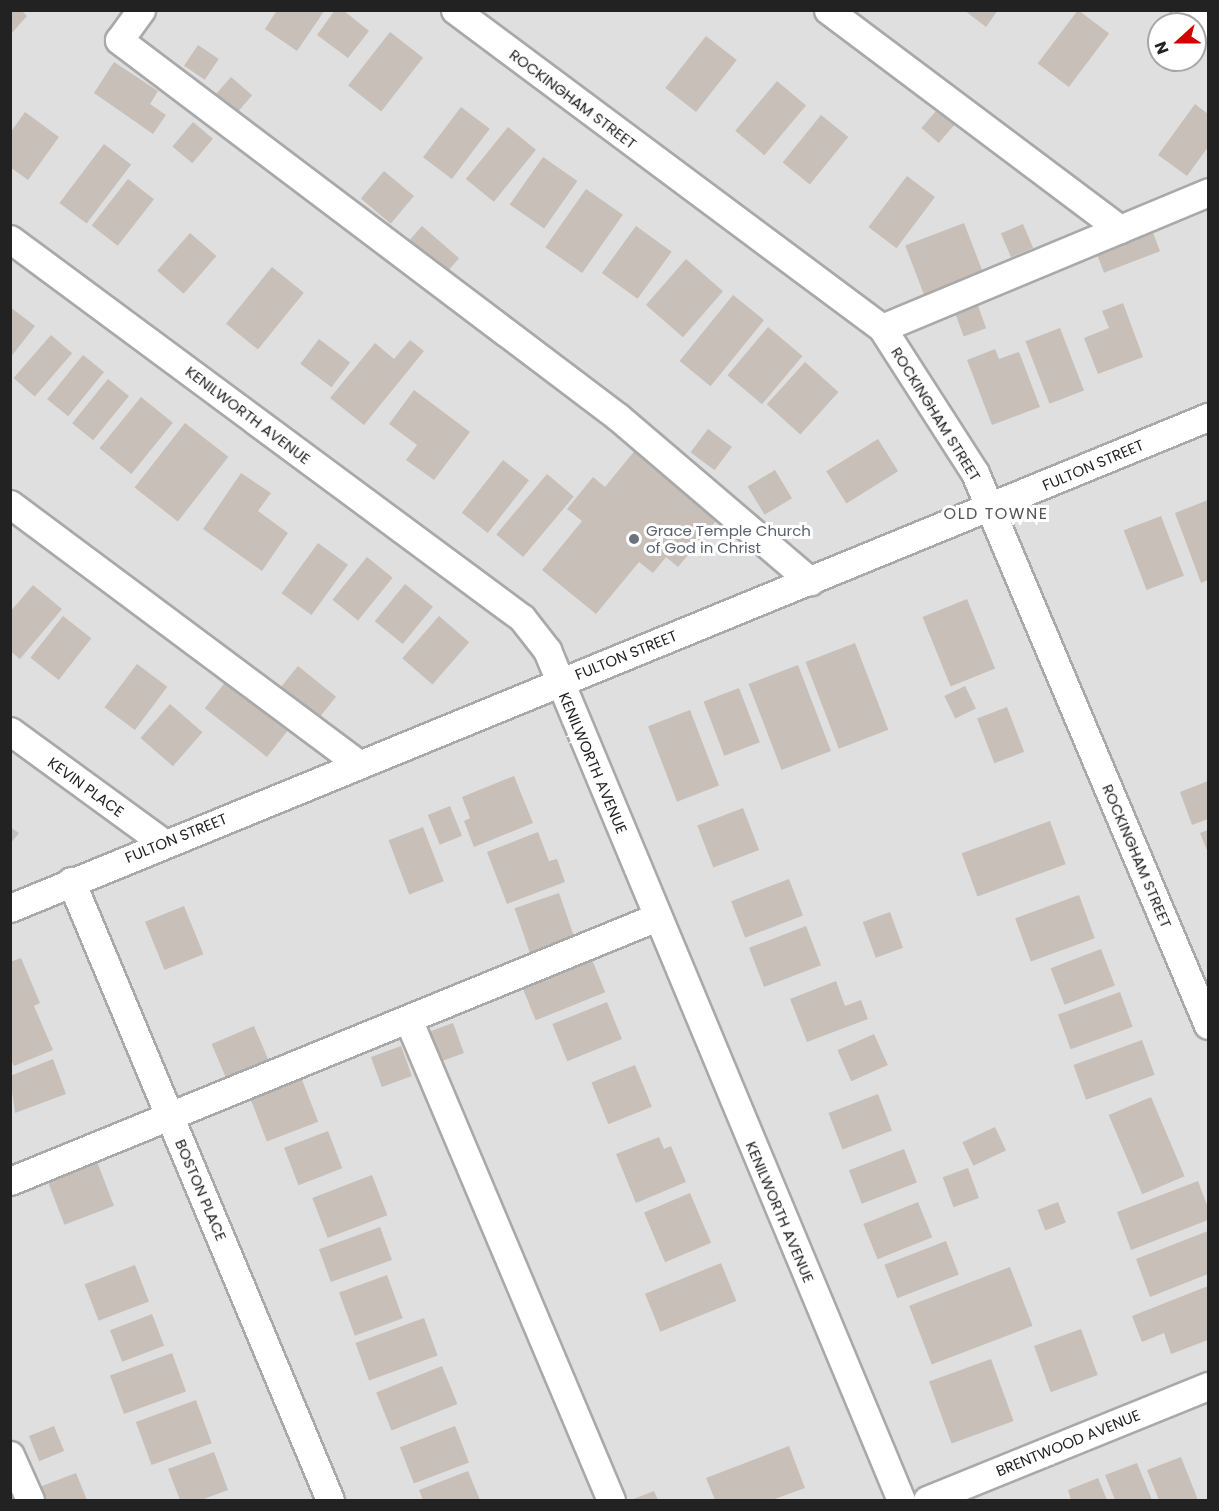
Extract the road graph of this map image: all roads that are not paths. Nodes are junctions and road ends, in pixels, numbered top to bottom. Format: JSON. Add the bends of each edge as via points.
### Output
{"nodes":[{"id":1,"x":141,"y":10,"type":"edge"},
{"id":2,"x":454,"y":10,"type":"edge"},
{"id":3,"x":828,"y":10,"type":"edge"},
{"id":4,"x":1185,"y":10,"type":"edge"},
{"id":5,"x":1209,"y":28,"type":"edge"},
{"id":6,"x":1209,"y":192,"type":"edge"},
{"id":7,"x":1120,"y":229,"type":"junction"},
{"id":8,"x":10,"y":239,"type":"edge"},
{"id":9,"x":882,"y":328,"type":"junction"},
{"id":10,"x":1209,"y":417,"type":"edge"},
{"id":11,"x":10,"y":504,"type":"edge"},
{"id":12,"x":990,"y":507,"type":"junction"},
{"id":13,"x":810,"y":580,"type":"junction"},
{"id":14,"x":560,"y":682,"type":"junction"},
{"id":15,"x":10,"y":731,"type":"edge"},
{"id":16,"x":359,"y":764,"type":"junction"},
{"id":17,"x":162,"y":843,"type":"junction"},
{"id":18,"x":71,"y":881,"type":"junction"},
{"id":19,"x":10,"y":908,"type":"edge"},
{"id":20,"x":657,"y":917,"type":"junction"},
{"id":21,"x":408,"y":1018,"type":"junction"},
{"id":22,"x":1209,"y":1025,"type":"edge"},
{"id":23,"x":170,"y":1116,"type":"junction"},
{"id":24,"x":10,"y":1181,"type":"edge"},
{"id":25,"x":1209,"y":1386,"type":"edge"},
{"id":26,"x":10,"y":1455,"type":"edge"},
{"id":27,"x":30,"y":1500,"type":"edge"},
{"id":28,"x":330,"y":1500,"type":"edge"},
{"id":29,"x":611,"y":1500,"type":"edge"},
{"id":30,"x":901,"y":1500,"type":"edge"},
{"id":31,"x":927,"y":1500,"type":"edge"}],
"edges":[{"from":1,"to":13,"type":"street","via":[[119,40],[618,417]]},
{"from":2,"to":9,"type":"street","name":"ROCKINGHAM STREET"},
{"from":3,"to":7,"type":"street"},
{"from":4,"to":5,"type":"street"},
{"from":6,"to":7,"type":"street"},
{"from":7,"to":9,"type":"street"},
{"from":8,"to":14,"type":"street","name":"KENILWORTH AVENUE","via":[[522,618],[547,650]]},
{"from":9,"to":12,"type":"street","name":"ROCKINGHAM STREET","via":[[975,473]]},
{"from":10,"to":12,"type":"street","name":"FULTON STREET"},
{"from":11,"to":16,"type":"street"},
{"from":12,"to":13,"type":"street","name":"FULTON STREET"},
{"from":12,"to":22,"type":"street","name":"ROCKINGHAM STREET"},
{"from":13,"to":14,"type":"street","name":"FULTON STREET"},
{"from":14,"to":16,"type":"street","name":"FULTON STREET"},
{"from":14,"to":20,"type":"street","name":"KENILWORTH AVENUE"},
{"from":15,"to":17,"type":"street","name":"KEVIN PLACE"},
{"from":16,"to":17,"type":"street","name":"FULTON STREET"},
{"from":17,"to":18,"type":"street","name":"FULTON STREET"},
{"from":18,"to":19,"type":"street","name":"FULTON STREET"},
{"from":18,"to":23,"type":"street","name":"BOSTON PLACE"},
{"from":20,"to":21,"type":"street"},
{"from":20,"to":30,"type":"street","name":"KENILWORTH AVENUE"},
{"from":21,"to":23,"type":"street"},
{"from":21,"to":29,"type":"street"},
{"from":23,"to":24,"type":"street"},
{"from":23,"to":28,"type":"street","name":"BOSTON PLACE"},
{"from":25,"to":31,"type":"street","name":"BRENTWOOD AVENUE"},
{"from":26,"to":27,"type":"street"}]}
